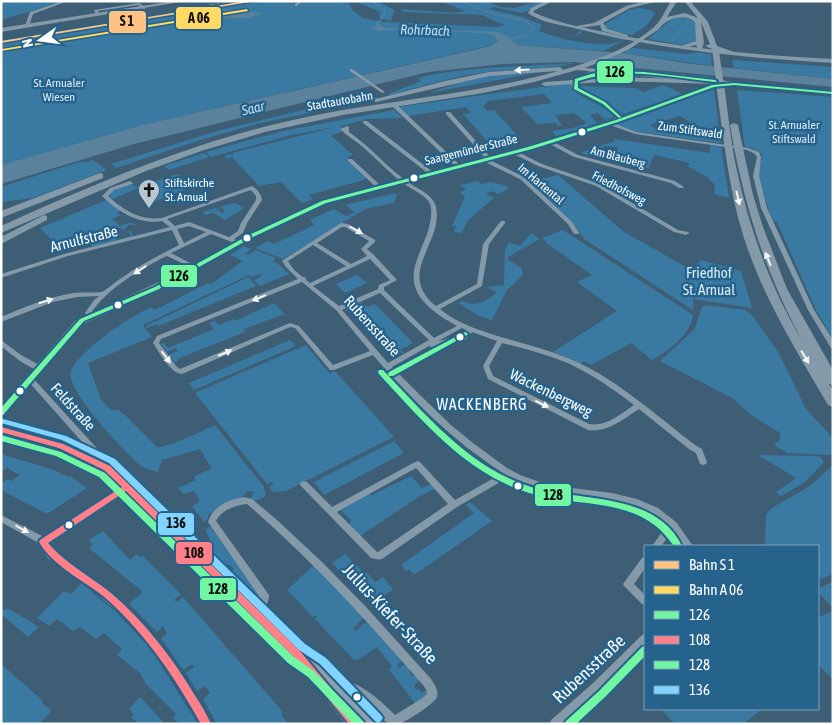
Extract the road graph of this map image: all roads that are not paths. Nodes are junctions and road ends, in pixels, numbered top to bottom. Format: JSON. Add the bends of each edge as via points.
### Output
{"nodes":[{"id":1,"x":67,"y":1,"type":"edge"},
{"id":2,"x":84,"y":1,"type":"edge"},
{"id":3,"x":102,"y":1,"type":"edge"},
{"id":4,"x":182,"y":1,"type":"edge"},
{"id":5,"x":302,"y":1,"type":"edge"},
{"id":6,"x":553,"y":1,"type":"edge"},
{"id":7,"x":656,"y":1,"type":"edge"},
{"id":8,"x":667,"y":1,"type":"edge"},
{"id":9,"x":674,"y":1,"type":"edge"},
{"id":10,"x":678,"y":1,"type":"edge"},
{"id":11,"x":687,"y":1,"type":"edge"},
{"id":12,"x":296,"y":5,"type":"dead end"},
{"id":13,"x":705,"y":10,"type":"dead end"},
{"id":14,"x":612,"y":16,"type":"junction"},
{"id":15,"x":660,"y":21,"type":"junction"},
{"id":16,"x":603,"y":24,"type":"junction"},
{"id":17,"x":26,"y":26,"type":"junction"},
{"id":18,"x":579,"y":26,"type":"junction"},
{"id":19,"x":1,"y":30,"type":"edge"},
{"id":20,"x":592,"y":30,"type":"junction"},
{"id":21,"x":626,"y":36,"type":"junction"},
{"id":22,"x":684,"y":46,"type":"joint"},
{"id":23,"x":702,"y":46,"type":"junction"},
{"id":24,"x":731,"y":52,"type":"joint"},
{"id":25,"x":833,"y":60,"type":"edge"},
{"id":26,"x":348,"y":70,"type":"dead end"},
{"id":27,"x":556,"y":73,"type":"junction"},
{"id":28,"x":622,"y":73,"type":"junction"},
{"id":29,"x":723,"y":82,"type":"junction"},
{"id":30,"x":764,"y":86,"type":"junction"},
{"id":31,"x":833,"y":93,"type":"edge"},
{"id":32,"x":468,"y":94,"type":"junction"},
{"id":33,"x":727,"y":97,"type":"junction"},
{"id":34,"x":381,"y":99,"type":"junction"},
{"id":35,"x":401,"y":99,"type":"junction"},
{"id":36,"x":394,"y":106,"type":"dead end"},
{"id":37,"x":448,"y":114,"type":"dead end"},
{"id":38,"x":618,"y":115,"type":"junction"},
{"id":39,"x":633,"y":115,"type":"junction"},
{"id":40,"x":365,"y":122,"type":"dead end"},
{"id":41,"x":609,"y":123,"type":"junction"},
{"id":42,"x":347,"y":131,"type":"dead end"},
{"id":43,"x":550,"y":142,"type":"junction"},
{"id":44,"x":514,"y":152,"type":"junction"},
{"id":45,"x":161,"y":158,"type":"junction"},
{"id":46,"x":487,"y":159,"type":"junction"},
{"id":47,"x":350,"y":160,"type":"dead end"},
{"id":48,"x":458,"y":166,"type":"junction"},
{"id":49,"x":431,"y":173,"type":"junction"},
{"id":50,"x":403,"y":180,"type":"junction"},
{"id":51,"x":130,"y":183,"type":"dead end"},
{"id":52,"x":379,"y":187,"type":"junction"},
{"id":53,"x":682,"y":187,"type":"dead end"},
{"id":54,"x":1,"y":215,"type":"edge"},
{"id":55,"x":163,"y":219,"type":"junction"},
{"id":56,"x":503,"y":222,"type":"dead end"},
{"id":57,"x":1,"y":224,"type":"edge"},
{"id":58,"x":174,"y":228,"type":"junction"},
{"id":59,"x":1,"y":230,"type":"edge"},
{"id":60,"x":211,"y":232,"type":"junction"},
{"id":61,"x":576,"y":233,"type":"dead end"},
{"id":62,"x":686,"y":233,"type":"dead end"},
{"id":63,"x":230,"y":239,"type":"junction"},
{"id":64,"x":1,"y":241,"type":"edge"},
{"id":65,"x":239,"y":243,"type":"junction"},
{"id":66,"x":313,"y":243,"type":"junction"},
{"id":67,"x":182,"y":246,"type":"junction"},
{"id":68,"x":166,"y":253,"type":"junction"},
{"id":69,"x":372,"y":256,"type":"junction"},
{"id":70,"x":190,"y":265,"type":"dead end"},
{"id":71,"x":351,"y":266,"type":"junction"},
{"id":72,"x":1,"y":276,"type":"edge"},
{"id":73,"x":304,"y":279,"type":"junction"},
{"id":74,"x":310,"y":284,"type":"junction"},
{"id":75,"x":381,"y":290,"type":"junction"},
{"id":76,"x":104,"y":294,"type":"junction"},
{"id":77,"x":338,"y":309,"type":"junction"},
{"id":78,"x":436,"y":309,"type":"junction"},
{"id":79,"x":784,"y":309,"type":"junction"},
{"id":80,"x":89,"y":317,"type":"junction"},
{"id":81,"x":1,"y":320,"type":"edge"},
{"id":82,"x":461,"y":326,"type":"junction"},
{"id":83,"x":469,"y":331,"type":"junction"},
{"id":84,"x":501,"y":339,"type":"junction"},
{"id":85,"x":434,"y":341,"type":"junction"},
{"id":86,"x":1,"y":342,"type":"edge"},
{"id":87,"x":426,"y":345,"type":"junction"},
{"id":88,"x":833,"y":346,"type":"edge"},
{"id":89,"x":375,"y":352,"type":"junction"},
{"id":90,"x":387,"y":366,"type":"junction"},
{"id":91,"x":40,"y":368,"type":"junction"},
{"id":92,"x":30,"y":379,"type":"junction"},
{"id":93,"x":833,"y":381,"type":"edge"},
{"id":94,"x":833,"y":402,"type":"edge"},
{"id":95,"x":638,"y":406,"type":"junction"},
{"id":96,"x":1,"y":413,"type":"edge"},
{"id":97,"x":1,"y":429,"type":"edge"},
{"id":98,"x":87,"y":443,"type":"junction"},
{"id":99,"x":76,"y":451,"type":"junction"},
{"id":100,"x":704,"y":462,"type":"dead end"},
{"id":101,"x":107,"y":468,"type":"junction"},
{"id":102,"x":509,"y":473,"type":"junction"},
{"id":103,"x":304,"y":484,"type":"dead end"},
{"id":104,"x":127,"y":487,"type":"junction"},
{"id":105,"x":454,"y":506,"type":"junction"},
{"id":106,"x":331,"y":512,"type":"junction"},
{"id":107,"x":1,"y":518,"type":"edge"},
{"id":108,"x":673,"y":524,"type":"junction"},
{"id":109,"x":43,"y":542,"type":"junction"},
{"id":110,"x":657,"y":545,"type":"edge"},
{"id":111,"x":688,"y":545,"type":"edge"},
{"id":112,"x":644,"y":562,"type":"edge"},
{"id":113,"x":644,"y":600,"type":"edge"},
{"id":114,"x":253,"y":610,"type":"junction"},
{"id":115,"x":644,"y":639,"type":"edge"},
{"id":116,"x":297,"y":654,"type":"junction"},
{"id":117,"x":331,"y":682,"type":"junction"},
{"id":118,"x":206,"y":724,"type":"edge"},
{"id":119,"x":355,"y":724,"type":"edge"},
{"id":120,"x":372,"y":724,"type":"edge"},
{"id":121,"x":555,"y":724,"type":"edge"}],
"edges":[{"from":1,"to":17,"type":"street","via":[[31,13]]},
{"from":2,"to":3,"type":"street"},
{"from":4,"to":17,"type":"main road"},
{"from":5,"to":12,"type":"street"},
{"from":6,"to":18,"type":"main road","via":[[534,13]]},
{"from":6,"to":20,"type":"main road","via":[[530,13]]},
{"from":7,"to":14,"type":"highway","via":[[626,8]]},
{"from":8,"to":15,"type":"highway","name":"Stadtautobahn"},
{"from":9,"to":15,"type":"highway","name":"Stadtautobahn"},
{"from":10,"to":23,"type":"highway","via":[[700,17]]},
{"from":11,"to":33,"type":"highway","via":[[702,17],[711,35]]},
{"from":13,"to":33,"type":"highway","via":[[721,44]]},
{"from":14,"to":18,"type":"highway","via":[[595,25]]},
{"from":14,"to":20,"type":"highway"},
{"from":15,"to":16,"type":"highway","via":[[655,11],[631,8]]},
{"from":15,"to":23,"type":"highway","via":[[676,15],[695,18]]},
{"from":15,"to":27,"type":"highway","name":"Stadtautobahn","via":[[649,31],[598,57]]},
{"from":16,"to":20,"type":"highway"},
{"from":16,"to":21,"type":"highway","via":[[606,31]]},
{"from":17,"to":19,"type":"main road"},
{"from":18,"to":20,"type":"main road"},
{"from":20,"to":21,"type":"main road"},
{"from":20,"to":23,"type":"main road"},
{"from":21,"to":22,"type":"main road"},
{"from":22,"to":23,"type":"highway"},
{"from":23,"to":24,"type":"highway"},
{"from":23,"to":25,"type":"main road"},
{"from":24,"to":25,"type":"main road"},
{"from":26,"to":34,"type":"street"},
{"from":27,"to":32,"type":"highway","name":"Stadtautobahn"},
{"from":27,"to":35,"type":"highway","name":"Stadtautobahn"},
{"from":28,"to":29,"type":"main road"},
{"from":28,"to":35,"type":"highway","one_way":true,"via":[[558,69],[505,71],[459,78]]},
{"from":28,"to":38,"type":"street","via":[[591,73],[578,78],[574,84],[578,91],[602,102]]},
{"from":29,"to":30,"type":"main road"},
{"from":29,"to":32,"type":"highway","via":[[583,81]]},
{"from":30,"to":31,"type":"main road"},
{"from":30,"to":39,"type":"main road","via":[[713,86]]},
{"from":32,"to":35,"type":"highway","name":"Stadtautobahn"},
{"from":33,"to":79,"type":"highway","via":[[733,146]]},
{"from":34,"to":35,"type":"highway","name":"Stadtautobahn"},
{"from":34,"to":35,"type":"highway"},
{"from":34,"to":45,"type":"highway","name":"Stadtautobahn"},
{"from":34,"to":45,"type":"highway","name":"Stadtautobahn","via":[[244,130]]},
{"from":36,"to":48,"type":"street"},
{"from":37,"to":46,"type":"street"},
{"from":38,"to":39,"type":"street"},
{"from":38,"to":41,"type":"street","name":"Saargemünder Straße"},
{"from":39,"to":41,"type":"main road"},
{"from":40,"to":49,"type":"street"},
{"from":41,"to":43,"type":"street","name":"Saargemünder Straße"},
{"from":41,"to":88,"type":"street","name":"Zum Stiftswald","via":[[635,133],[750,149],[758,155],[756,176],[764,208],[811,310]]},
{"from":42,"to":50,"type":"street"},
{"from":43,"to":44,"type":"street","name":"Saargemünder Straße"},
{"from":43,"to":53,"type":"street","name":"Am Blauberg","via":[[576,156]]},
{"from":44,"to":46,"type":"street","name":"Saargemünder Straße"},
{"from":44,"to":62,"type":"street","name":"Friedhofsweg","via":[[540,165],[598,185],[676,231]]},
{"from":45,"to":54,"type":"highway","via":[[60,191]]},
{"from":45,"to":57,"type":"highway","name":"Stadtautobahn","via":[[76,190]]},
{"from":45,"to":59,"type":"highway","name":"Stadtautobahn"},
{"from":45,"to":64,"type":"highway"},
{"from":46,"to":48,"type":"street","name":"Saargemünder Straße"},
{"from":46,"to":61,"type":"street","name":"Im Hartental","via":[[528,183],[570,223]]},
{"from":47,"to":52,"type":"street"},
{"from":48,"to":49,"type":"street","name":"Saargemünder Straße"},
{"from":49,"to":50,"type":"street","name":"Saargemünder Straße"},
{"from":50,"to":52,"type":"street","name":"Saargemünder Straße"},
{"from":50,"to":78,"type":"street","via":[[422,192],[432,205],[432,225],[416,280],[421,295]]},
{"from":51,"to":55,"type":"street","via":[[112,189],[105,196],[140,219]]},
{"from":52,"to":65,"type":"street","name":"Saargemünder Straße","via":[[316,205]]},
{"from":55,"to":58,"type":"street"},
{"from":55,"to":63,"type":"street","via":[[252,188],[259,200],[241,232]]},
{"from":56,"to":78,"type":"street","via":[[486,244],[480,286]]},
{"from":58,"to":60,"type":"street","name":"Arnulfstraße","via":[[192,224]]},
{"from":58,"to":67,"type":"street"},
{"from":58,"to":72,"type":"street","name":"Arnulfstraße","via":[[66,255]]},
{"from":60,"to":63,"type":"street"},
{"from":60,"to":67,"type":"street"},
{"from":63,"to":65,"type":"street"},
{"from":65,"to":80,"type":"street","name":"Saargemünder Straße","via":[[156,288]]},
{"from":66,"to":69,"type":"street","one_way":true,"via":[[346,225],[373,241],[364,247]]},
{"from":66,"to":71,"type":"street"},
{"from":66,"to":73,"type":"street","name":"Rubensstraße","via":[[285,261]]},
{"from":67,"to":68,"type":"street"},
{"from":68,"to":70,"type":"street"},
{"from":68,"to":76,"type":"street","one_way":true},
{"from":69,"to":71,"type":"street"},
{"from":69,"to":75,"type":"street","via":[[394,280],[381,286]]},
{"from":71,"to":74,"type":"street"},
{"from":73,"to":74,"type":"street","name":"Rubensstraße"},
{"from":73,"to":89,"type":"street","one_way":true,"via":[[156,341],[180,372],[290,325],[295,325],[332,368]]},
{"from":74,"to":77,"type":"street","name":"Rubensstraße"},
{"from":75,"to":77,"type":"street"},
{"from":75,"to":85,"type":"street"},
{"from":76,"to":80,"type":"street","via":[[90,308]]},
{"from":81,"to":76,"type":"street","one_way":true,"via":[[57,298]]},
{"from":77,"to":89,"type":"street","name":"Rubensstraße"},
{"from":78,"to":82,"type":"street"},
{"from":79,"to":93,"type":"highway"},
{"from":79,"to":94,"type":"highway","one_way":true},
{"from":80,"to":91,"type":"street","via":[[78,323]]},
{"from":82,"to":83,"type":"street"},
{"from":82,"to":85,"type":"street"},
{"from":83,"to":84,"type":"street"},
{"from":83,"to":87,"type":"street","via":[[464,338]]},
{"from":84,"to":95,"type":"street","via":[[574,364],[603,380]]},
{"from":84,"to":95,"type":"street","name":"Wackenbergweg","one_way":true,"via":[[486,366],[488,375],[588,427],[604,427]]},
{"from":85,"to":87,"type":"street"},
{"from":86,"to":91,"type":"street"},
{"from":87,"to":90,"type":"street"},
{"from":89,"to":90,"type":"street","name":"Rubensstraße"},
{"from":90,"to":102,"type":"street","name":"Rubensstraße","via":[[455,432]]},
{"from":91,"to":92,"type":"street"},
{"from":92,"to":96,"type":"street"},
{"from":92,"to":98,"type":"street","name":"Feldstraße"},
{"from":95,"to":100,"type":"street","via":[[698,452]]},
{"from":97,"to":99,"type":"street","name":"Julius-Kiefer-Straße"},
{"from":98,"to":99,"type":"street","name":"Feldstraße"},
{"from":98,"to":101,"type":"street","name":"Julius-Kiefer-Straße"},
{"from":99,"to":101,"type":"street","name":"Julius-Kiefer-Straße"},
{"from":101,"to":104,"type":"street","name":"Julius-Kiefer-Straße"},
{"from":102,"to":105,"type":"street"},
{"from":102,"to":108,"type":"street","name":"Rubensstraße","via":[[557,489],[635,500]]},
{"from":103,"to":106,"type":"street"},
{"from":104,"to":109,"type":"street"},
{"from":104,"to":114,"type":"street","name":"Julius-Kiefer-Straße"},
{"from":105,"to":106,"type":"street","via":[[417,464]]},
{"from":105,"to":106,"type":"street","via":[[378,556]]},
{"from":107,"to":109,"type":"street","one_way":true},
{"from":108,"to":110,"type":"street"},
{"from":108,"to":111,"type":"street","name":"Rubensstraße"},
{"from":109,"to":118,"type":"street","via":[[51,555],[93,584],[142,628],[161,651]]},
{"from":112,"to":113,"type":"street","via":[[628,584]]},
{"from":114,"to":116,"type":"street","name":"Julius-Kiefer-Straße"},
{"from":114,"to":117,"type":"street","name":"Julius-Kiefer-Straße","via":[[264,601],[264,595],[212,522],[217,513],[247,497],[363,609],[427,682],[432,696],[395,721],[351,685]]},
{"from":115,"to":121,"type":"street","name":"Rubensstraße"},
{"from":116,"to":117,"type":"street","name":"Julius-Kiefer-Straße"},
{"from":116,"to":119,"type":"street","name":"Julius-Kiefer-Straße"},
{"from":117,"to":120,"type":"street","name":"Julius-Kiefer-Straße"}]}
